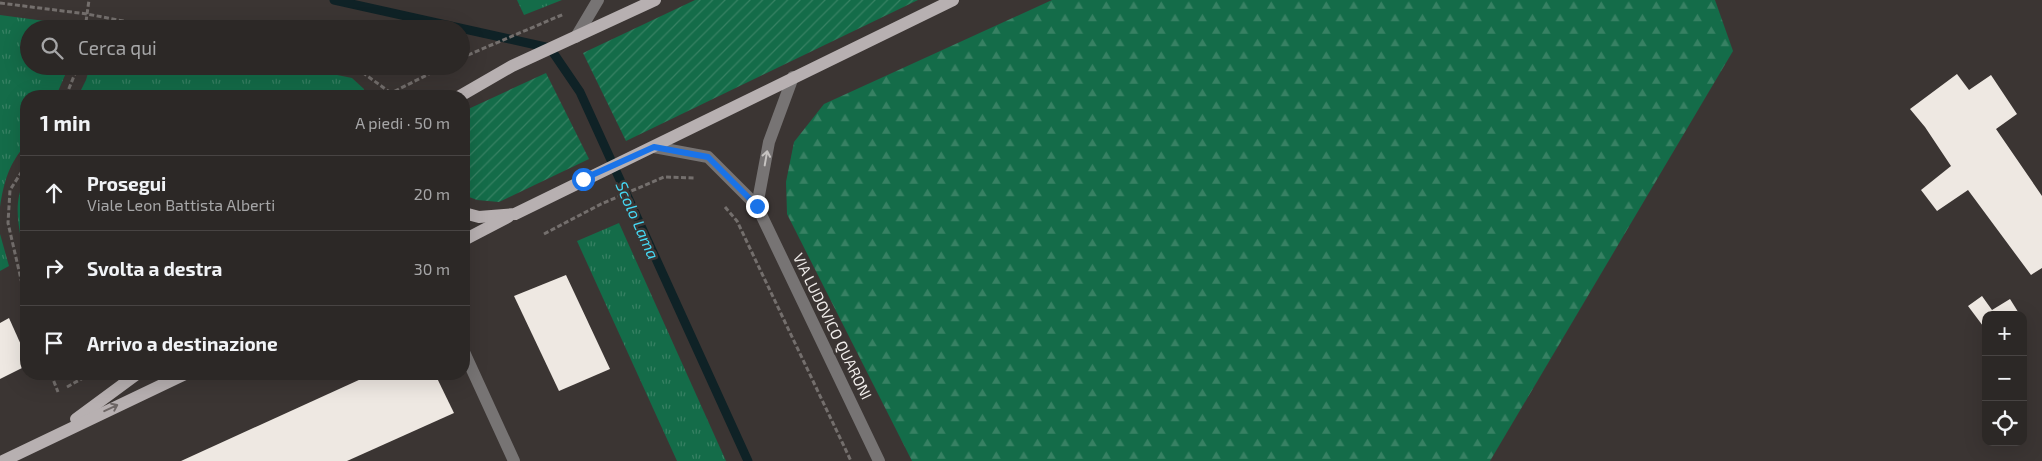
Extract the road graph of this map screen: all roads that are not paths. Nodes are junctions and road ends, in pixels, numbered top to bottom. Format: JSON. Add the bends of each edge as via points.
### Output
{"nodes":[{"id":1,"x":598,"y":0,"type":"edge"},
{"id":2,"x":655,"y":0,"type":"edge"},
{"id":3,"x":953,"y":0,"type":"edge"},
{"id":4,"x":576,"y":37,"type":"junction"},
{"id":5,"x":793,"y":77,"type":"junction"},
{"id":6,"x":470,"y":90,"type":"edge"},
{"id":7,"x":654,"y":147,"type":"junction"},
{"id":8,"x":757,"y":206,"type":"junction"},
{"id":9,"x":515,"y":214,"type":"junction"},
{"id":10,"x":470,"y":215,"type":"edge"},
{"id":11,"x":470,"y":237,"type":"edge"},
{"id":12,"x":470,"y":365,"type":"edge"},
{"id":13,"x":129,"y":380,"type":"edge"},
{"id":14,"x":172,"y":380,"type":"edge"},
{"id":15,"x":51,"y":436,"type":"junction"},
{"id":16,"x":3,"y":461,"type":"edge"},
{"id":17,"x":514,"y":461,"type":"edge"},
{"id":18,"x":879,"y":461,"type":"edge"}],
"edges":[{"from":1,"to":4,"type":"street"},
{"from":2,"to":4,"type":"main road"},
{"from":3,"to":5,"type":"main road"},
{"from":4,"to":6,"type":"main road","via":[[512,66]]},
{"from":5,"to":7,"type":"main road"},
{"from":8,"to":5,"type":"street","one_way":true,"via":[[768,142]]},
{"from":7,"to":8,"type":"street","name":"VIA LUDOVICO QUARONI","via":[[708,157]]},
{"from":7,"to":9,"type":"main road"},
{"from":8,"to":18,"type":"street","name":"VIA LUDOVICO QUARONI"},
{"from":9,"to":10,"type":"main road","via":[[479,217]]},
{"from":9,"to":11,"type":"main road"},
{"from":12,"to":17,"type":"street"},
{"from":13,"to":15,"type":"main road"},
{"from":15,"to":14,"type":"main road","one_way":true},
{"from":15,"to":16,"type":"main road"}]}
